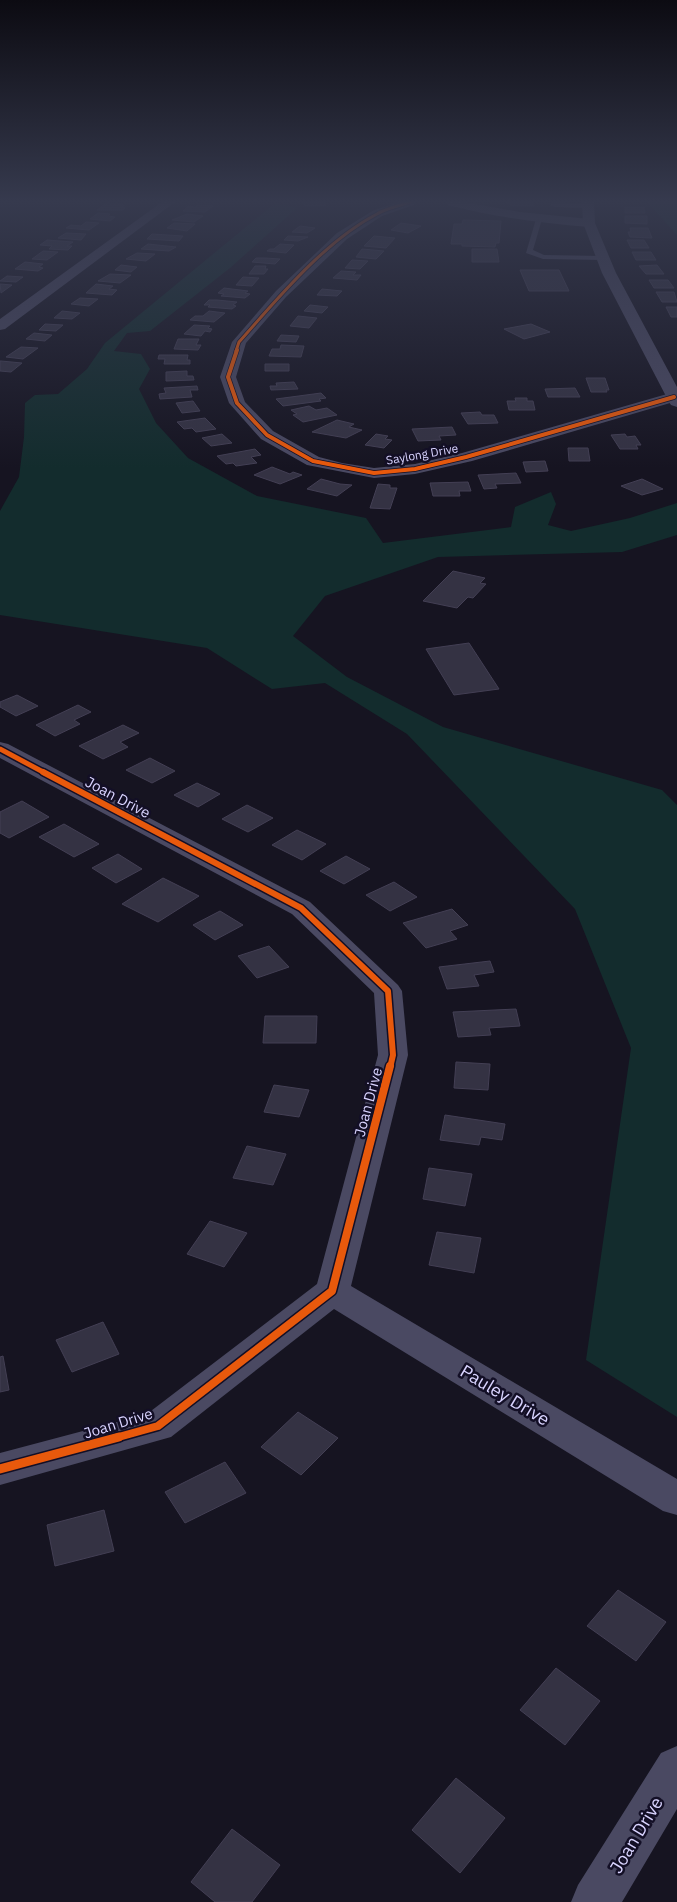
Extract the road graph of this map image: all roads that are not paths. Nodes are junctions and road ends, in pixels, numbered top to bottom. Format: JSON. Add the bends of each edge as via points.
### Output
{"nodes":[{"id":1,"x":48,"y":291,"type":"edge"},
{"id":2,"x":284,"y":291,"type":"edge"},
{"id":3,"x":618,"y":291,"type":"edge"},
{"id":4,"x":0,"y":326,"type":"edge"},
{"id":5,"x":676,"y":399,"type":"edge"},
{"id":6,"x":0,"y":749,"type":"edge"},
{"id":7,"x":332,"y":1291,"type":"junction"},
{"id":8,"x":0,"y":1469,"type":"edge"},
{"id":9,"x":677,"y":1499,"type":"edge"},
{"id":10,"x":677,"y":1768,"type":"edge"},
{"id":11,"x":595,"y":1902,"type":"edge"}],
"edges":[{"from":1,"to":4,"type":"street"},
{"from":2,"to":5,"type":"street","name":"Saylong Drive","via":[[239,342],[228,377],[237,403],[267,435],[313,461],[374,473],[415,469]]},
{"from":3,"to":5,"type":"street"},
{"from":6,"to":7,"type":"street","name":"Joan Drive","via":[[301,908],[388,991],[394,1055]]},
{"from":7,"to":8,"type":"street","name":"Joan Drive","via":[[158,1426]]},
{"from":7,"to":9,"type":"street","name":"Pauley Drive"},
{"from":10,"to":11,"type":"street","name":"Joan Drive"}]}
